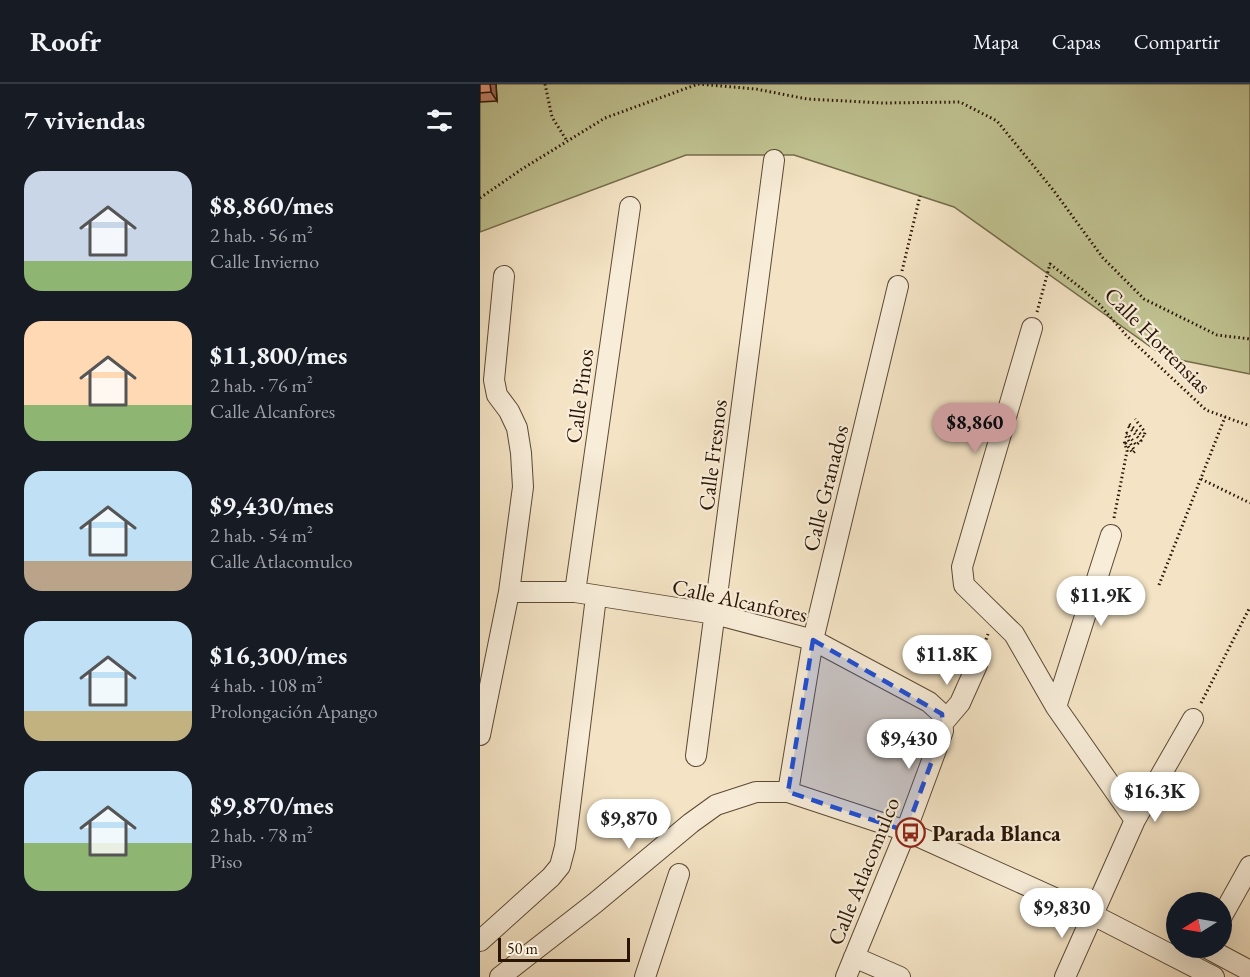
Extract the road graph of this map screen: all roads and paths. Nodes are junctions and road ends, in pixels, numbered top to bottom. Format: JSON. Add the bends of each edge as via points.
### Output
{"nodes":[{"id":1,"x":545,"y":84,"type":"edge"},
{"id":2,"x":567,"y":141,"type":"junction"},
{"id":3,"x":774,"y":160,"type":"dead end"},
{"id":4,"x":920,"y":196,"type":"dead end"},
{"id":5,"x":480,"y":198,"type":"edge"},
{"id":6,"x":630,"y":207,"type":"dead end"},
{"id":7,"x":504,"y":276,"type":"dead end"},
{"id":8,"x":898,"y":286,"type":"joint"},
{"id":9,"x":1032,"y":328,"type":"joint"},
{"id":10,"x":1250,"y":339,"type":"edge"},
{"id":11,"x":1225,"y":417,"type":"junction"},
{"id":12,"x":1136,"y":419,"type":"dead end"},
{"id":13,"x":1250,"y":426,"type":"edge"},
{"id":14,"x":1201,"y":479,"type":"junction"},
{"id":15,"x":1250,"y":503,"type":"edge"},
{"id":16,"x":1111,"y":534,"type":"joint"},
{"id":17,"x":1159,"y":585,"type":"dead end"},
{"id":18,"x":509,"y":592,"type":"junction"},
{"id":19,"x":575,"y":592,"type":"junction"},
{"id":20,"x":596,"y":597,"type":"junction"},
{"id":21,"x":1250,"y":607,"type":"edge"},
{"id":22,"x":715,"y":615,"type":"junction"},
{"id":23,"x":994,"y":615,"type":"junction"},
{"id":24,"x":813,"y":640,"type":"junction"},
{"id":25,"x":977,"y":665,"type":"joint"},
{"id":26,"x":1056,"y":707,"type":"junction"},
{"id":27,"x":943,"y":718,"type":"junction"},
{"id":28,"x":1193,"y":719,"type":"joint"},
{"id":29,"x":480,"y":735,"type":"edge"},
{"id":30,"x":696,"y":756,"type":"dead end"},
{"id":31,"x":788,"y":792,"type":"junction"},
{"id":32,"x":1135,"y":820,"type":"junction"},
{"id":33,"x":906,"y":831,"type":"junction"},
{"id":34,"x":1250,"y":866,"type":"edge"},
{"id":35,"x":679,"y":874,"type":"dead end"},
{"id":36,"x":1232,"y":898,"type":"edge"},
{"id":37,"x":1092,"y":915,"type":"junction"},
{"id":38,"x":480,"y":941,"type":"edge"},
{"id":39,"x":854,"y":957,"type":"junction"},
{"id":40,"x":1200,"y":958,"type":"edge"},
{"id":41,"x":1225,"y":958,"type":"edge"},
{"id":42,"x":1250,"y":971,"type":"edge"},
{"id":43,"x":1192,"y":972,"type":"edge"},
{"id":44,"x":501,"y":977,"type":"edge"},
{"id":45,"x":645,"y":977,"type":"edge"},
{"id":46,"x":846,"y":977,"type":"edge"},
{"id":47,"x":900,"y":977,"type":"edge"},
{"id":48,"x":1065,"y":977,"type":"edge"},
{"id":49,"x":1214,"y":977,"type":"edge"}],
"edges":[{"from":1,"to":2,"type":"path","via":[[552,117]]},
{"from":2,"to":5,"type":"path"},
{"from":2,"to":10,"type":"path","via":[[605,118],[698,84],[807,99],[960,102],[998,121],[1104,258],[1144,299],[1217,335]]},
{"from":3,"to":22,"type":"street","name":"Calle Fresnos"},
{"from":4,"to":8,"type":"path"},
{"from":6,"to":19,"type":"street","name":"Calle Pinos"},
{"from":7,"to":18,"type":"street","via":[[494,380],[497,394],[517,428],[523,487]]},
{"from":8,"to":24,"type":"street","name":"Calle Granados"},
{"from":9,"to":11,"type":"path","name":"Calle Hortensias","via":[[1050,264],[1088,293],[1126,335],[1206,410]]},
{"from":9,"to":23,"type":"street","via":[[962,567],[964,585]]},
{"from":11,"to":13,"type":"path","name":"Calle Hortensias"},
{"from":11,"to":14,"type":"path"},
{"from":12,"to":16,"type":"path","via":[[1145,432],[1144,438],[1129,424],[1141,441],[1136,445],[1125,435],[1135,451],[1124,441],[1127,451]]},
{"from":14,"to":15,"type":"path"},
{"from":14,"to":17,"type":"path"},
{"from":16,"to":26,"type":"street"},
{"from":18,"to":19,"type":"street","name":"Calle Alcanfores"},
{"from":18,"to":29,"type":"street"},
{"from":19,"to":20,"type":"street","name":"Calle Alcanfores"},
{"from":20,"to":22,"type":"street","name":"Calle Alcanfores"},
{"from":20,"to":38,"type":"street","via":[[560,866]]},
{"from":21,"to":28,"type":"path"},
{"from":22,"to":24,"type":"street","name":"Calle Alcanfores"},
{"from":22,"to":30,"type":"street","name":"Calle Fresnos"},
{"from":23,"to":25,"type":"path"},
{"from":23,"to":26,"type":"street","via":[[1014,634]]},
{"from":24,"to":27,"type":"street","name":"Calle Alcanfores","via":[[929,702]]},
{"from":24,"to":31,"type":"street","name":"Calle Granados"},
{"from":25,"to":27,"type":"street","via":[[960,703]]},
{"from":26,"to":32,"type":"street"},
{"from":27,"to":33,"type":"street","name":"Calle Atlacomulco","via":[[944,731]]},
{"from":28,"to":32,"type":"street"},
{"from":31,"to":33,"type":"street"},
{"from":31,"to":44,"type":"street","via":[[756,792],[716,805]]},
{"from":32,"to":37,"type":"street"},
{"from":33,"to":37,"type":"street"},
{"from":33,"to":39,"type":"street","name":"Calle Atlacomulco"},
{"from":34,"to":36,"type":"street"},
{"from":35,"to":45,"type":"street"},
{"from":37,"to":43,"type":"street"},
{"from":37,"to":48,"type":"street"},
{"from":39,"to":46,"type":"street","name":"Calle Atlacomulco"},
{"from":39,"to":47,"type":"street"},
{"from":40,"to":43,"type":"street"},
{"from":41,"to":42,"type":"street"},
{"from":43,"to":49,"type":"street"}]}
